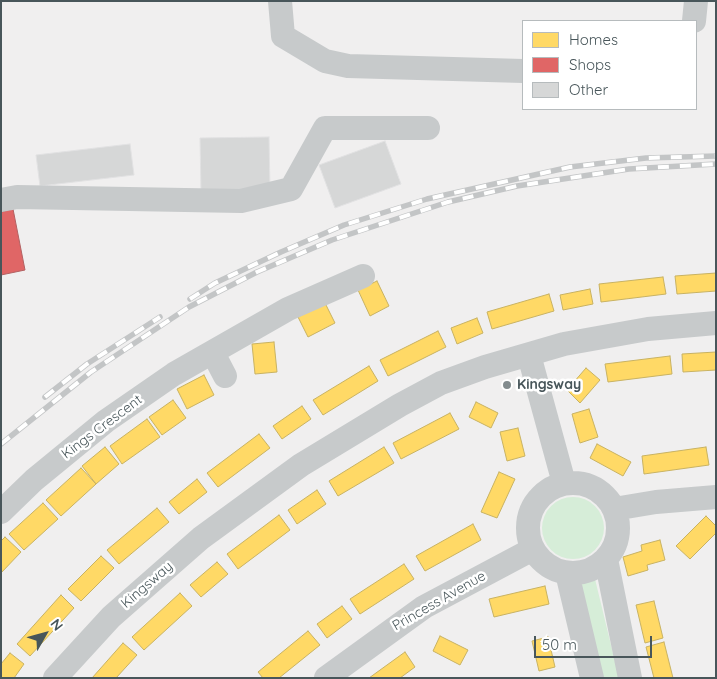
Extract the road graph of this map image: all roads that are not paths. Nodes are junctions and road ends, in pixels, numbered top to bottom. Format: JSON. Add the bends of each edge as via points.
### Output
{"nodes":[{"id":1,"x":280,"y":1,"type":"edge"},
{"id":2,"x":696,"y":1,"type":"edge"},
{"id":3,"x":694,"y":20,"type":"edge"},
{"id":4,"x":522,"y":71,"type":"edge"},
{"id":5,"x":428,"y":128,"type":"dead end"},
{"id":6,"x":1,"y":200,"type":"edge"},
{"id":7,"x":363,"y":276,"type":"dead end"},
{"id":8,"x":716,"y":323,"type":"edge"},
{"id":9,"x":212,"y":353,"type":"junction"},
{"id":10,"x":529,"y":355,"type":"junction"},
{"id":11,"x":225,"y":376,"type":"dead end"},
{"id":12,"x":564,"y":483,"type":"junction"},
{"id":13,"x":716,"y":497,"type":"edge"},
{"id":14,"x":614,"y":509,"type":"junction"},
{"id":15,"x":1,"y":512,"type":"edge"},
{"id":16,"x":533,"y":549,"type":"junction"},
{"id":17,"x":606,"y":559,"type":"junction"},
{"id":18,"x":567,"y":573,"type":"junction"},
{"id":19,"x":55,"y":678,"type":"edge"},
{"id":20,"x":326,"y":678,"type":"edge"},
{"id":21,"x":592,"y":678,"type":"edge"},
{"id":22,"x":630,"y":678,"type":"edge"}],
"edges":[{"from":1,"to":4,"type":"street","via":[[283,36],[325,61],[348,66]]},
{"from":2,"to":3,"type":"street"},
{"from":5,"to":6,"type":"street","via":[[325,128],[291,189],[241,201],[17,197]]},
{"from":7,"to":9,"type":"street","name":"Kings Crescent","via":[[288,309]]},
{"from":8,"to":10,"type":"street","name":"Kingsway","via":[[607,335]]},
{"from":9,"to":11,"type":"street"},
{"from":9,"to":15,"type":"street","name":"Kings Crescent","via":[[174,374],[106,421],[34,480]]},
{"from":10,"to":12,"type":"street"},
{"from":10,"to":19,"type":"street","name":"Kingsway","via":[[441,383],[301,465],[201,538],[152,579],[110,617]]},
{"from":12,"to":14,"type":"street","via":[[581,483],[595,488]]},
{"from":12,"to":16,"type":"street","via":[[543,493],[534,504],[528,527]]},
{"from":13,"to":14,"type":"street"},
{"from":14,"to":17,"type":"street","via":[[618,536]]},
{"from":16,"to":18,"type":"street","via":[[552,568]]},
{"from":16,"to":20,"type":"street","name":"Princess Avenue","via":[[424,607]]},
{"from":17,"to":18,"type":"street","via":[[585,572]]},
{"from":17,"to":22,"type":"street"},
{"from":18,"to":21,"type":"street"}]}
